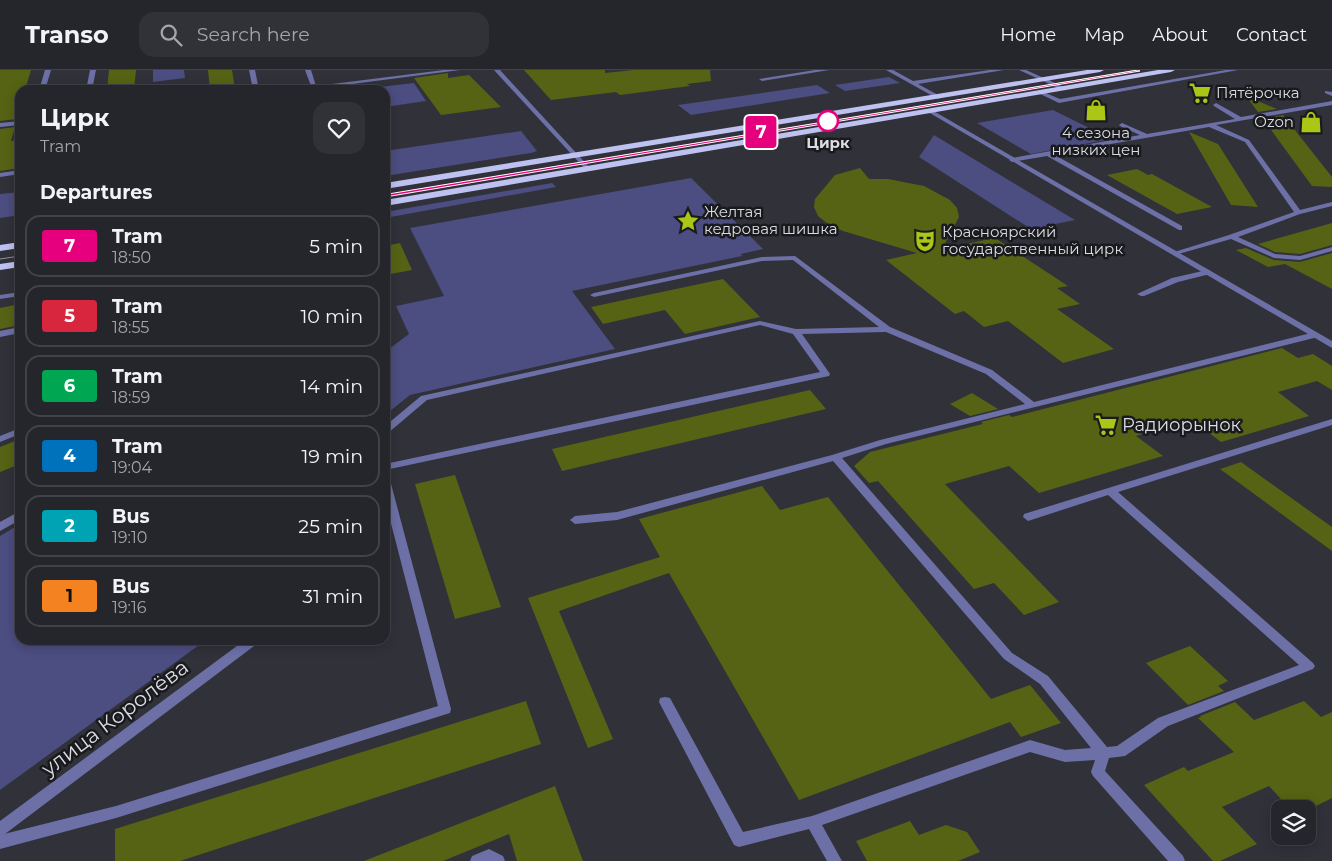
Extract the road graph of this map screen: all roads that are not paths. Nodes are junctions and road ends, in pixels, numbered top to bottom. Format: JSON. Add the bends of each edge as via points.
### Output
{"nodes":[{"id":1,"x":48,"y":70,"type":"edge"},
{"id":2,"x":93,"y":70,"type":"edge"},
{"id":3,"x":252,"y":70,"type":"edge"},
{"id":4,"x":308,"y":70,"type":"edge"},
{"id":5,"x":457,"y":70,"type":"edge"},
{"id":6,"x":497,"y":70,"type":"edge"},
{"id":7,"x":826,"y":70,"type":"edge"},
{"id":8,"x":889,"y":70,"type":"edge"},
{"id":9,"x":1001,"y":70,"type":"edge"},
{"id":10,"x":1022,"y":70,"type":"edge"},
{"id":11,"x":1100,"y":70,"type":"edge"},
{"id":12,"x":1171,"y":70,"type":"edge"},
{"id":13,"x":1235,"y":70,"type":"edge"},
{"id":14,"x":762,"y":79,"type":"dead end"},
{"id":15,"x":1043,"y":79,"type":"junction"},
{"id":16,"x":912,"y":83,"type":"junction"},
{"id":17,"x":44,"y":85,"type":"edge"},
{"id":18,"x":90,"y":85,"type":"edge"},
{"id":19,"x":255,"y":85,"type":"edge"},
{"id":20,"x":313,"y":85,"type":"edge"},
{"id":21,"x":338,"y":85,"type":"edge"},
{"id":22,"x":1062,"y":88,"type":"junction"},
{"id":23,"x":1039,"y":92,"type":"junction"},
{"id":24,"x":938,"y":97,"type":"junction"},
{"id":25,"x":1332,"y":103,"type":"edge"},
{"id":26,"x":1216,"y":105,"type":"dead end"},
{"id":27,"x":930,"y":111,"type":"junction"},
{"id":28,"x":1241,"y":120,"type":"junction"},
{"id":29,"x":15,"y":124,"type":"edge"},
{"id":30,"x":0,"y":125,"type":"edge"},
{"id":31,"x":1122,"y":125,"type":"dead end"},
{"id":32,"x":1211,"y":125,"type":"junction"},
{"id":33,"x":1146,"y":136,"type":"junction"},
{"id":34,"x":575,"y":154,"type":"junction"},
{"id":35,"x":1048,"y":154,"type":"junction"},
{"id":36,"x":1012,"y":160,"type":"junction"},
{"id":37,"x":588,"y":169,"type":"junction"},
{"id":38,"x":15,"y":173,"type":"edge"},
{"id":39,"x":0,"y":175,"type":"edge"},
{"id":40,"x":390,"y":185,"type":"edge"},
{"id":41,"x":390,"y":202,"type":"edge"},
{"id":42,"x":1332,"y":204,"type":"edge"},
{"id":43,"x":1298,"y":213,"type":"junction"},
{"id":44,"x":1179,"y":228,"type":"dead end"},
{"id":45,"x":1232,"y":237,"type":"junction"},
{"id":46,"x":15,"y":246,"type":"edge"},
{"id":47,"x":0,"y":248,"type":"edge"},
{"id":48,"x":1332,"y":249,"type":"edge"},
{"id":49,"x":1175,"y":254,"type":"junction"},
{"id":50,"x":15,"y":265,"type":"edge"},
{"id":51,"x":0,"y":267,"type":"edge"},
{"id":52,"x":1207,"y":272,"type":"junction"},
{"id":53,"x":1141,"y":294,"type":"dead end"},
{"id":54,"x":15,"y":295,"type":"edge"},
{"id":55,"x":594,"y":295,"type":"dead end"},
{"id":56,"x":0,"y":297,"type":"edge"},
{"id":57,"x":887,"y":329,"type":"junction"},
{"id":58,"x":15,"y":331,"type":"edge"},
{"id":59,"x":796,"y":332,"type":"junction"},
{"id":60,"x":0,"y":334,"type":"edge"},
{"id":61,"x":1315,"y":334,"type":"junction"},
{"id":62,"x":1330,"y":342,"type":"edge"},
{"id":63,"x":1032,"y":405,"type":"junction"},
{"id":64,"x":1332,"y":422,"type":"edge"},
{"id":65,"x":390,"y":427,"type":"edge"},
{"id":66,"x":15,"y":433,"type":"edge"},
{"id":67,"x":0,"y":439,"type":"edge"},
{"id":68,"x":835,"y":457,"type":"junction"},
{"id":69,"x":390,"y":466,"type":"edge"},
{"id":70,"x":1111,"y":492,"type":"junction"},
{"id":71,"x":390,"y":499,"type":"edge"},
{"id":72,"x":1028,"y":517,"type":"dead end"},
{"id":73,"x":15,"y":518,"type":"edge"},
{"id":74,"x":575,"y":520,"type":"dead end"},
{"id":75,"x":0,"y":527,"type":"edge"},
{"id":76,"x":247,"y":645,"type":"edge"},
{"id":77,"x":665,"y":702,"type":"dead end"},
{"id":78,"x":1104,"y":754,"type":"junction"},
{"id":79,"x":812,"y":822,"type":"junction"},
{"id":80,"x":0,"y":829,"type":"edge"},
{"id":81,"x":0,"y":842,"type":"edge"},
{"id":82,"x":477,"y":861,"type":"edge"},
{"id":83,"x":498,"y":861,"type":"edge"},
{"id":84,"x":835,"y":861,"type":"edge"},
{"id":85,"x":1178,"y":861,"type":"edge"}],
"edges":[{"from":1,"to":17,"type":"street"},
{"from":2,"to":18,"type":"street"},
{"from":3,"to":19,"type":"street"},
{"from":4,"to":20,"type":"street"},
{"from":5,"to":21,"type":"street"},
{"from":6,"to":34,"type":"street"},
{"from":7,"to":14,"type":"street"},
{"from":8,"to":16,"type":"street"},
{"from":9,"to":16,"type":"street"},
{"from":10,"to":15,"type":"street"},
{"from":11,"to":15,"type":"highway"},
{"from":12,"to":22,"type":"highway"},
{"from":13,"to":23,"type":"street","via":[[1059,101]]},
{"from":15,"to":22,"type":"street"},
{"from":15,"to":24,"type":"highway"},
{"from":16,"to":24,"type":"street"},
{"from":22,"to":23,"type":"highway"},
{"from":23,"to":27,"type":"highway"},
{"from":24,"to":34,"type":"highway"},
{"from":25,"to":28,"type":"street"},
{"from":26,"to":28,"type":"street"},
{"from":27,"to":36,"type":"street"},
{"from":27,"to":37,"type":"highway"},
{"from":28,"to":32,"type":"street"},
{"from":29,"to":30,"type":"street"},
{"from":31,"to":33,"type":"street"},
{"from":32,"to":33,"type":"street"},
{"from":32,"to":43,"type":"street","via":[[1247,141]]},
{"from":33,"to":35,"type":"street"},
{"from":34,"to":37,"type":"street"},
{"from":34,"to":40,"type":"highway"},
{"from":35,"to":36,"type":"street"},
{"from":35,"to":44,"type":"street"},
{"from":36,"to":49,"type":"street"},
{"from":37,"to":41,"type":"highway"},
{"from":38,"to":39,"type":"street"},
{"from":42,"to":43,"type":"street"},
{"from":43,"to":45,"type":"street"},
{"from":45,"to":48,"type":"street","via":[[1274,256],[1300,258]]},
{"from":45,"to":49,"type":"street"},
{"from":46,"to":47,"type":"highway"},
{"from":49,"to":52,"type":"street"},
{"from":50,"to":51,"type":"highway"},
{"from":52,"to":53,"type":"street","via":[[1175,280]]},
{"from":52,"to":61,"type":"street"},
{"from":54,"to":56,"type":"street"},
{"from":55,"to":57,"type":"street","via":[[762,259],[795,258]]},
{"from":57,"to":59,"type":"street"},
{"from":57,"to":63,"type":"street","via":[[989,372]]},
{"from":58,"to":60,"type":"street"},
{"from":59,"to":65,"type":"street","via":[[760,323],[424,398]]},
{"from":59,"to":69,"type":"street","via":[[826,374]]},
{"from":61,"to":62,"type":"street"},
{"from":61,"to":63,"type":"street"},
{"from":63,"to":68,"type":"street"},
{"from":64,"to":70,"type":"street"},
{"from":66,"to":67,"type":"street"},
{"from":68,"to":74,"type":"street","via":[[617,516]]},
{"from":68,"to":78,"type":"street","via":[[1008,656],[1044,680]]},
{"from":70,"to":72,"type":"street"},
{"from":70,"to":78,"type":"street","via":[[1309,666],[1163,722],[1120,752]]},
{"from":71,"to":81,"type":"street","via":[[445,709],[116,812]]},
{"from":73,"to":75,"type":"street"},
{"from":76,"to":80,"type":"street","name":"улица Королёва"},
{"from":77,"to":79,"type":"street","via":[[739,840]]},
{"from":78,"to":79,"type":"street","via":[[1065,756],[1030,746]]},
{"from":78,"to":85,"type":"street","via":[[1098,772]]},
{"from":79,"to":84,"type":"street"},
{"from":82,"to":83,"type":"street","via":[[489,856]]}]}
